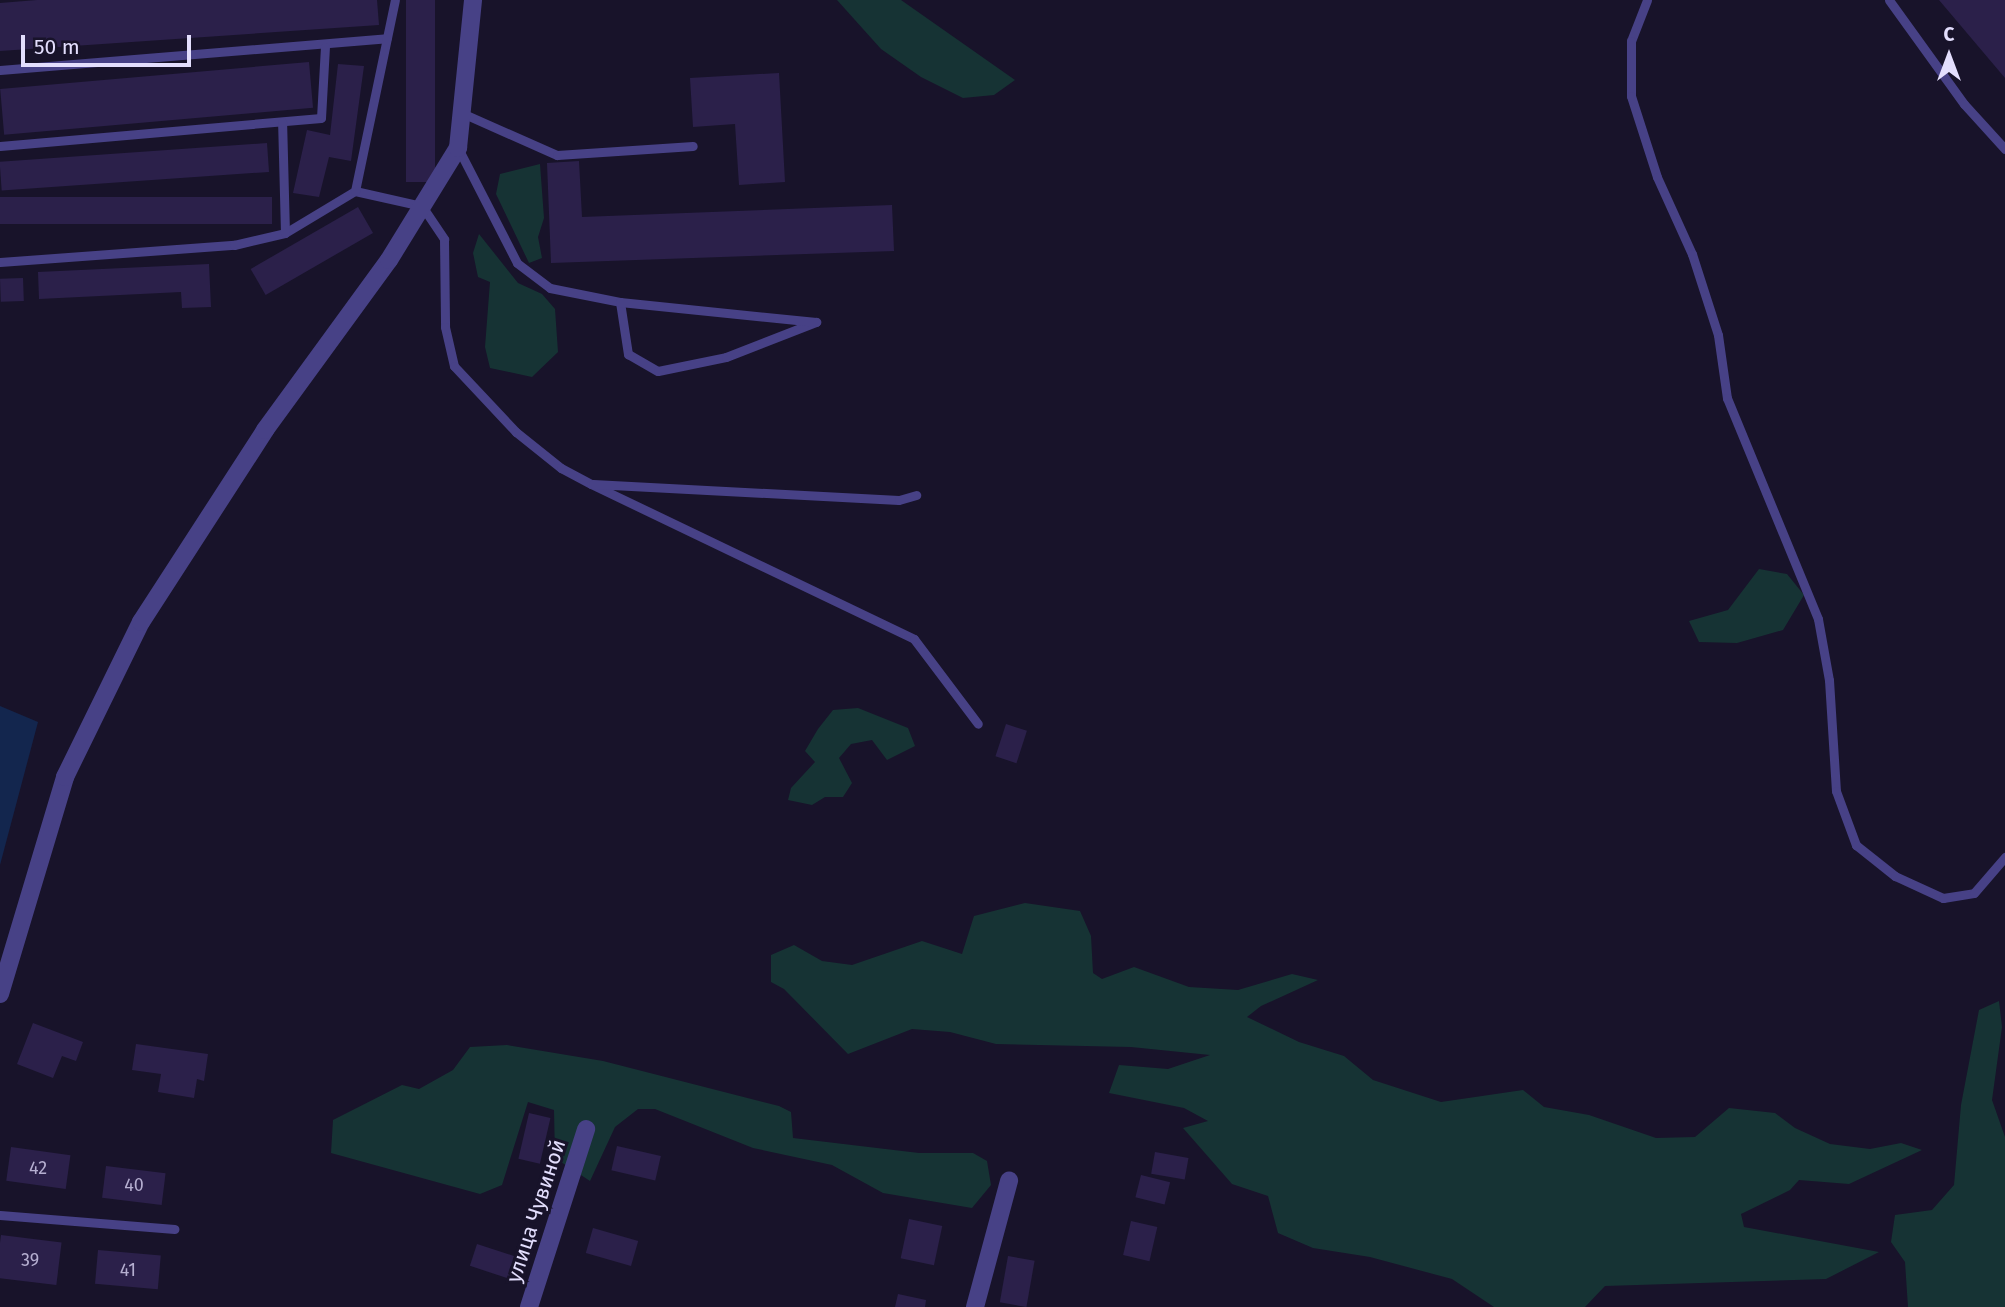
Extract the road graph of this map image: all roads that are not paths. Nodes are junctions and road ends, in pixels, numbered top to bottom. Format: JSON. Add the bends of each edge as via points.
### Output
{"nodes":[{"id":1,"x":394,"y":0,"type":"edge"},
{"id":2,"x":473,"y":0,"type":"edge"},
{"id":3,"x":1647,"y":0,"type":"edge"},
{"id":4,"x":1888,"y":0,"type":"edge"},
{"id":5,"x":387,"y":38,"type":"junction"},
{"id":6,"x":325,"y":47,"type":"junction"},
{"id":7,"x":0,"y":70,"type":"edge"},
{"id":8,"x":462,"y":113,"type":"junction"},
{"id":9,"x":282,"y":122,"type":"junction"},
{"id":10,"x":0,"y":146,"type":"edge"},
{"id":11,"x":693,"y":146,"type":"dead end"},
{"id":12,"x":458,"y":148,"type":"junction"},
{"id":13,"x":2005,"y":149,"type":"edge"},
{"id":14,"x":355,"y":191,"type":"junction"},
{"id":15,"x":422,"y":206,"type":"junction"},
{"id":16,"x":285,"y":233,"type":"junction"},
{"id":17,"x":0,"y":261,"type":"edge"},
{"id":18,"x":620,"y":302,"type":"junction"},
{"id":19,"x":591,"y":484,"type":"junction"},
{"id":20,"x":916,"y":495,"type":"dead end"},
{"id":21,"x":978,"y":724,"type":"dead end"},
{"id":22,"x":2005,"y":857,"type":"edge"},
{"id":23,"x":0,"y":994,"type":"edge"},
{"id":24,"x":586,"y":1129,"type":"dead end"},
{"id":25,"x":1009,"y":1181,"type":"dead end"},
{"id":26,"x":0,"y":1215,"type":"edge"},
{"id":27,"x":174,"y":1229,"type":"dead end"},
{"id":28,"x":529,"y":1307,"type":"edge"},
{"id":29,"x":975,"y":1307,"type":"edge"}],
"edges":[{"from":1,"to":5,"type":"lane"},
{"from":2,"to":8,"type":"street"},
{"from":3,"to":22,"type":"lane","via":[[1630,41],[1631,96],[1657,177],[1700,277],[1718,335],[1727,398],[1818,619],[1829,680],[1836,791],[1856,845],[1895,876],[1943,898],[1974,893]]},
{"from":4,"to":13,"type":"lane","via":[[1964,104]]},
{"from":5,"to":6,"type":"lane"},
{"from":5,"to":14,"type":"lane"},
{"from":6,"to":7,"type":"lane"},
{"from":6,"to":9,"type":"lane","via":[[321,118]]},
{"from":8,"to":11,"type":"lane","via":[[556,155]]},
{"from":8,"to":12,"type":"street"},
{"from":9,"to":10,"type":"lane"},
{"from":9,"to":16,"type":"lane"},
{"from":12,"to":15,"type":"street"},
{"from":12,"to":18,"type":"lane","via":[[517,263],[550,288]]},
{"from":14,"to":15,"type":"lane"},
{"from":14,"to":16,"type":"lane"},
{"from":15,"to":19,"type":"lane","via":[[444,239],[445,327],[454,366],[516,432],[561,468]]},
{"from":15,"to":23,"type":"street","via":[[265,430],[141,622],[65,777]]},
{"from":16,"to":17,"type":"lane","via":[[234,245]]},
{"from":18,"to":18,"type":"lane","via":[[628,354],[658,371],[726,357],[816,322]]},
{"from":19,"to":20,"type":"lane","via":[[899,500]]},
{"from":19,"to":21,"type":"lane","via":[[914,639]]},
{"from":24,"to":28,"type":"street","name":"улица Чувиной"},
{"from":25,"to":29,"type":"street"},
{"from":26,"to":27,"type":"lane"}]}
